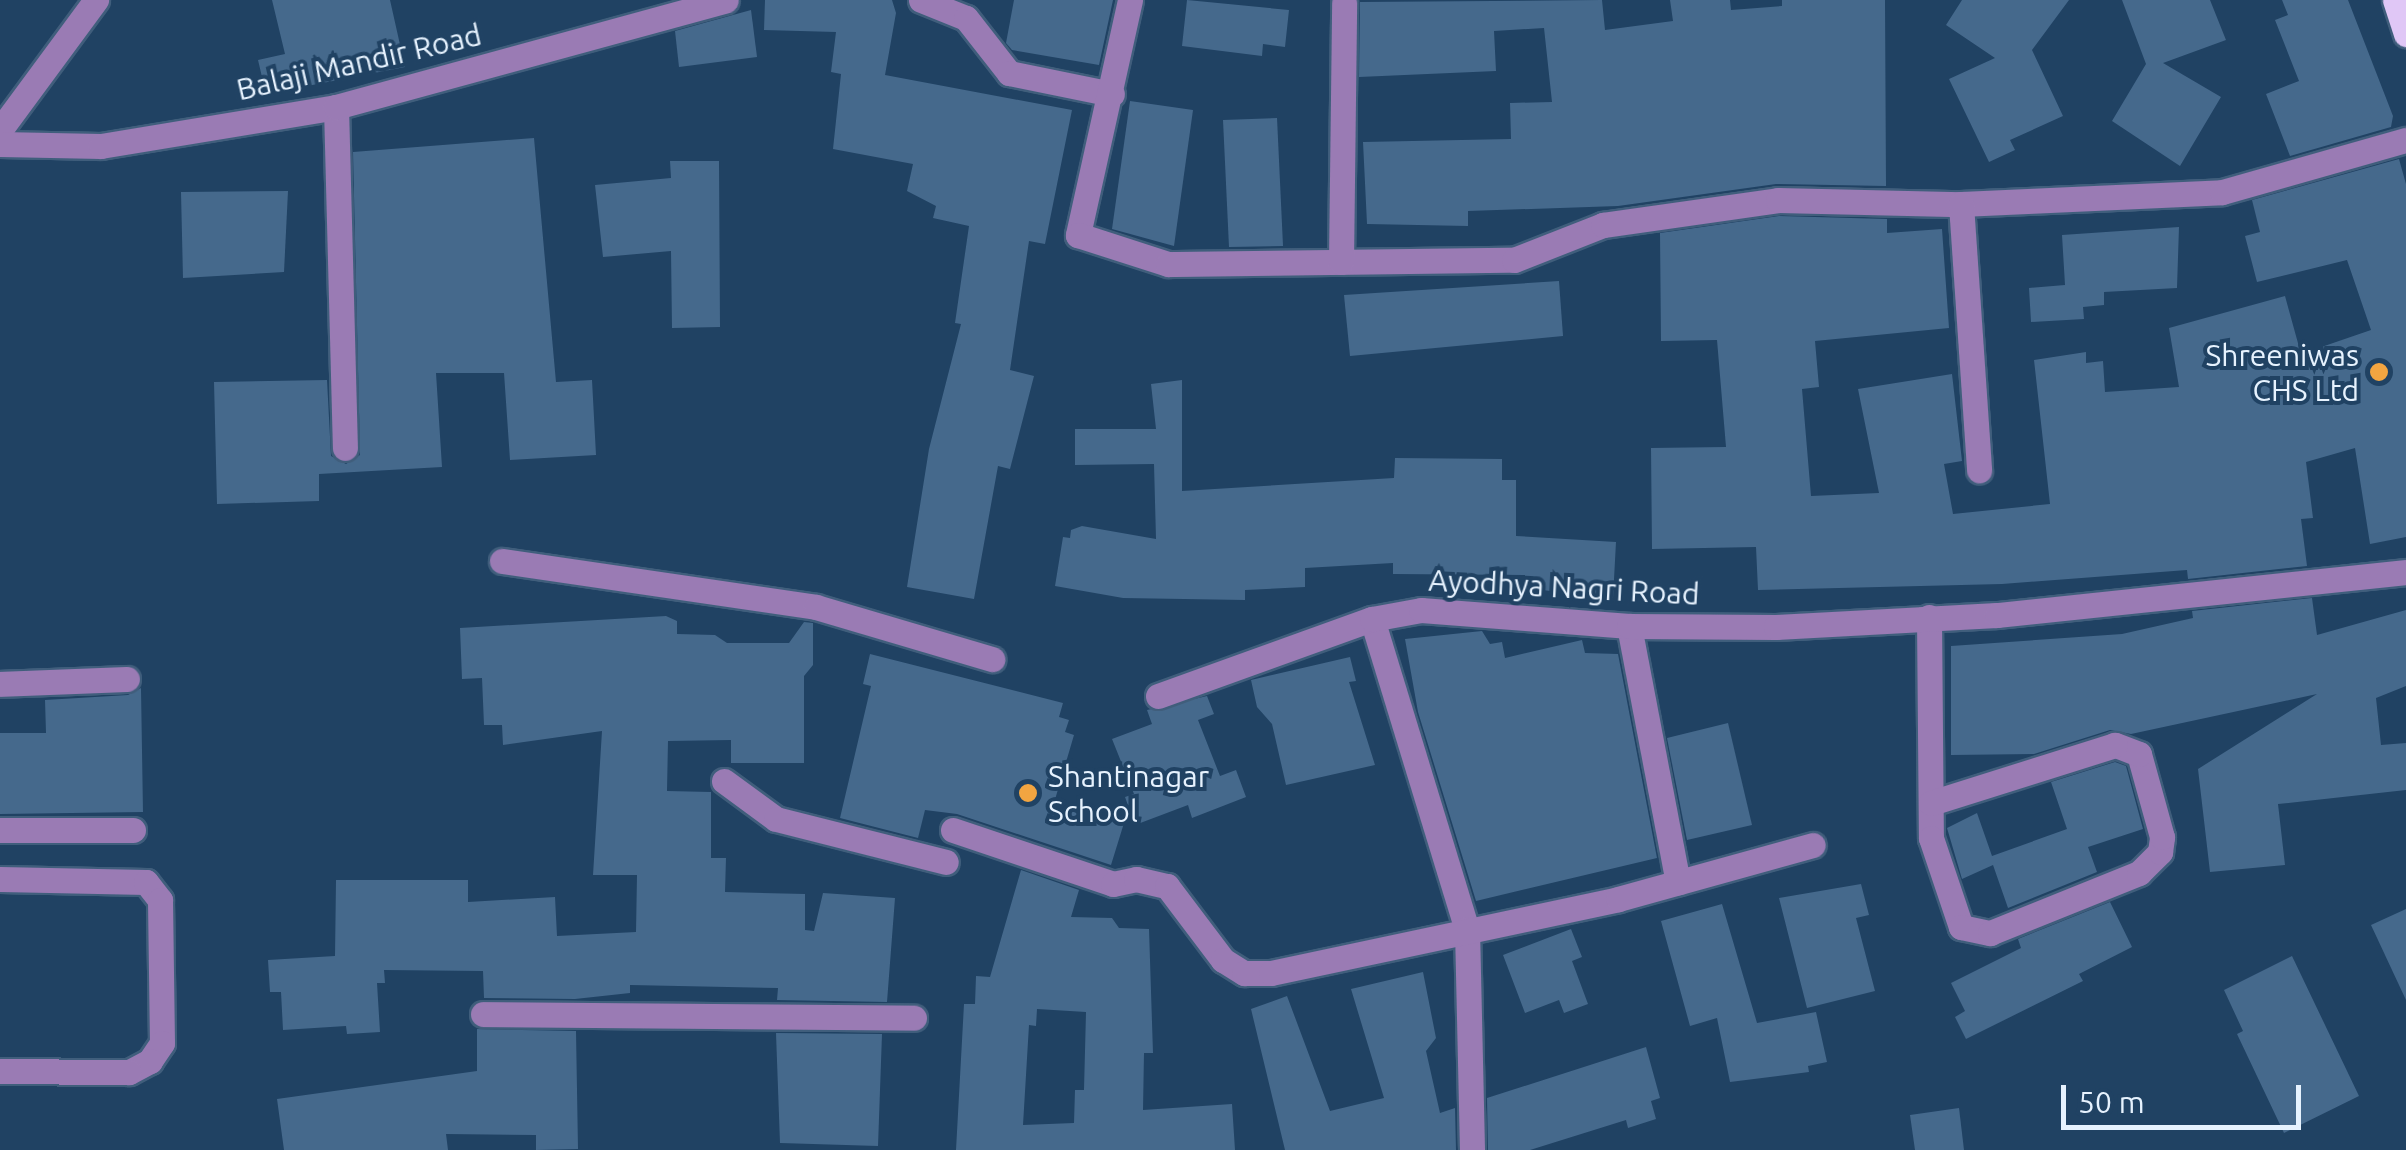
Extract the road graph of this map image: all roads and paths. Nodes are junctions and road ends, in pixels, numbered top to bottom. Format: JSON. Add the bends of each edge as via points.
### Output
{"nodes":[{"id":1,"x":96,"y":0,"type":"edge"},
{"id":2,"x":726,"y":0,"type":"edge"},
{"id":3,"x":921,"y":0,"type":"edge"},
{"id":4,"x":1130,"y":0,"type":"edge"},
{"id":5,"x":2396,"y":0,"type":"edge"},
{"id":6,"x":1344,"y":4,"type":"dead end"},
{"id":7,"x":2406,"y":34,"type":"edge"},
{"id":8,"x":1112,"y":94,"type":"junction"},
{"id":9,"x":336,"y":107,"type":"junction"},
{"id":10,"x":0,"y":130,"type":"edge"},
{"id":11,"x":2406,"y":140,"type":"edge"},
{"id":12,"x":0,"y":144,"type":"edge"},
{"id":13,"x":1961,"y":204,"type":"junction"},
{"id":14,"x":1341,"y":262,"type":"junction"},
{"id":15,"x":345,"y":448,"type":"dead end"},
{"id":16,"x":1980,"y":470,"type":"dead end"},
{"id":17,"x":502,"y":561,"type":"dead end"},
{"id":18,"x":2406,"y":572,"type":"edge"},
{"id":19,"x":1929,"y":617,"type":"junction"},
{"id":20,"x":1372,"y":619,"type":"junction"},
{"id":21,"x":1629,"y":626,"type":"junction"},
{"id":22,"x":992,"y":658,"type":"dead end"},
{"id":23,"x":127,"y":679,"type":"dead end"},
{"id":24,"x":0,"y":684,"type":"edge"},
{"id":25,"x":1158,"y":696,"type":"dead end"},
{"id":26,"x":724,"y":781,"type":"dead end"},
{"id":27,"x":1931,"y":803,"type":"junction"},
{"id":28,"x":0,"y":830,"type":"edge"},
{"id":29,"x":133,"y":830,"type":"dead end"},
{"id":30,"x":953,"y":830,"type":"dead end"},
{"id":31,"x":1813,"y":845,"type":"dead end"},
{"id":32,"x":946,"y":862,"type":"dead end"},
{"id":33,"x":0,"y":880,"type":"edge"},
{"id":34,"x":1678,"y":882,"type":"junction"},
{"id":35,"x":1467,"y":929,"type":"junction"},
{"id":36,"x":483,"y":1014,"type":"dead end"},
{"id":37,"x":914,"y":1018,"type":"dead end"},
{"id":38,"x":0,"y":1071,"type":"edge"},
{"id":39,"x":1472,"y":1150,"type":"edge"}],
"edges":[{"from":1,"to":10,"type":"street"},
{"from":2,"to":9,"type":"street","name":"Balaji Mandir Road"},
{"from":3,"to":8,"type":"street","via":[[966,18],[1009,74]]},
{"from":4,"to":8,"type":"street"},
{"from":5,"to":7,"type":"main road"},
{"from":6,"to":14,"type":"street"},
{"from":8,"to":14,"type":"street","via":[[1078,235],[1168,264]]},
{"from":9,"to":12,"type":"street","name":"Balaji Mandir Road","via":[[101,146]]},
{"from":9,"to":15,"type":"street"},
{"from":11,"to":13,"type":"street","via":[[2222,192]]},
{"from":13,"to":14,"type":"street","via":[[1778,200],[1603,225],[1514,260]]},
{"from":13,"to":16,"type":"street"},
{"from":17,"to":22,"type":"street","via":[[816,606]]},
{"from":18,"to":19,"type":"street","name":"Ayodhya Nagri Road"},
{"from":19,"to":21,"type":"street","name":"Ayodhya Nagri Road","via":[[1776,627]]},
{"from":19,"to":27,"type":"street"},
{"from":20,"to":21,"type":"street","name":"Ayodhya Nagri Road","via":[[1420,610]]},
{"from":20,"to":25,"type":"street","name":"Ayodhya Nagri Road"},
{"from":20,"to":35,"type":"street"},
{"from":21,"to":34,"type":"street"},
{"from":23,"to":24,"type":"street"},
{"from":26,"to":32,"type":"street","via":[[776,819]]},
{"from":27,"to":27,"type":"street","via":[[1941,875],[1961,927],[1974,932],[1990,933],[2139,873],[2160,852],[2162,837],[2139,754],[2115,745]]},
{"from":28,"to":29,"type":"street"},
{"from":30,"to":35,"type":"street","via":[[1114,884],[1136,879],[1167,886],[1223,960],[1244,973],[1271,973]]},
{"from":31,"to":34,"type":"street"},
{"from":33,"to":38,"type":"street","via":[[146,882],[160,900],[162,1043],[150,1061],[129,1072]]},
{"from":34,"to":35,"type":"street"},
{"from":35,"to":39,"type":"street"},
{"from":36,"to":37,"type":"street"}]}
